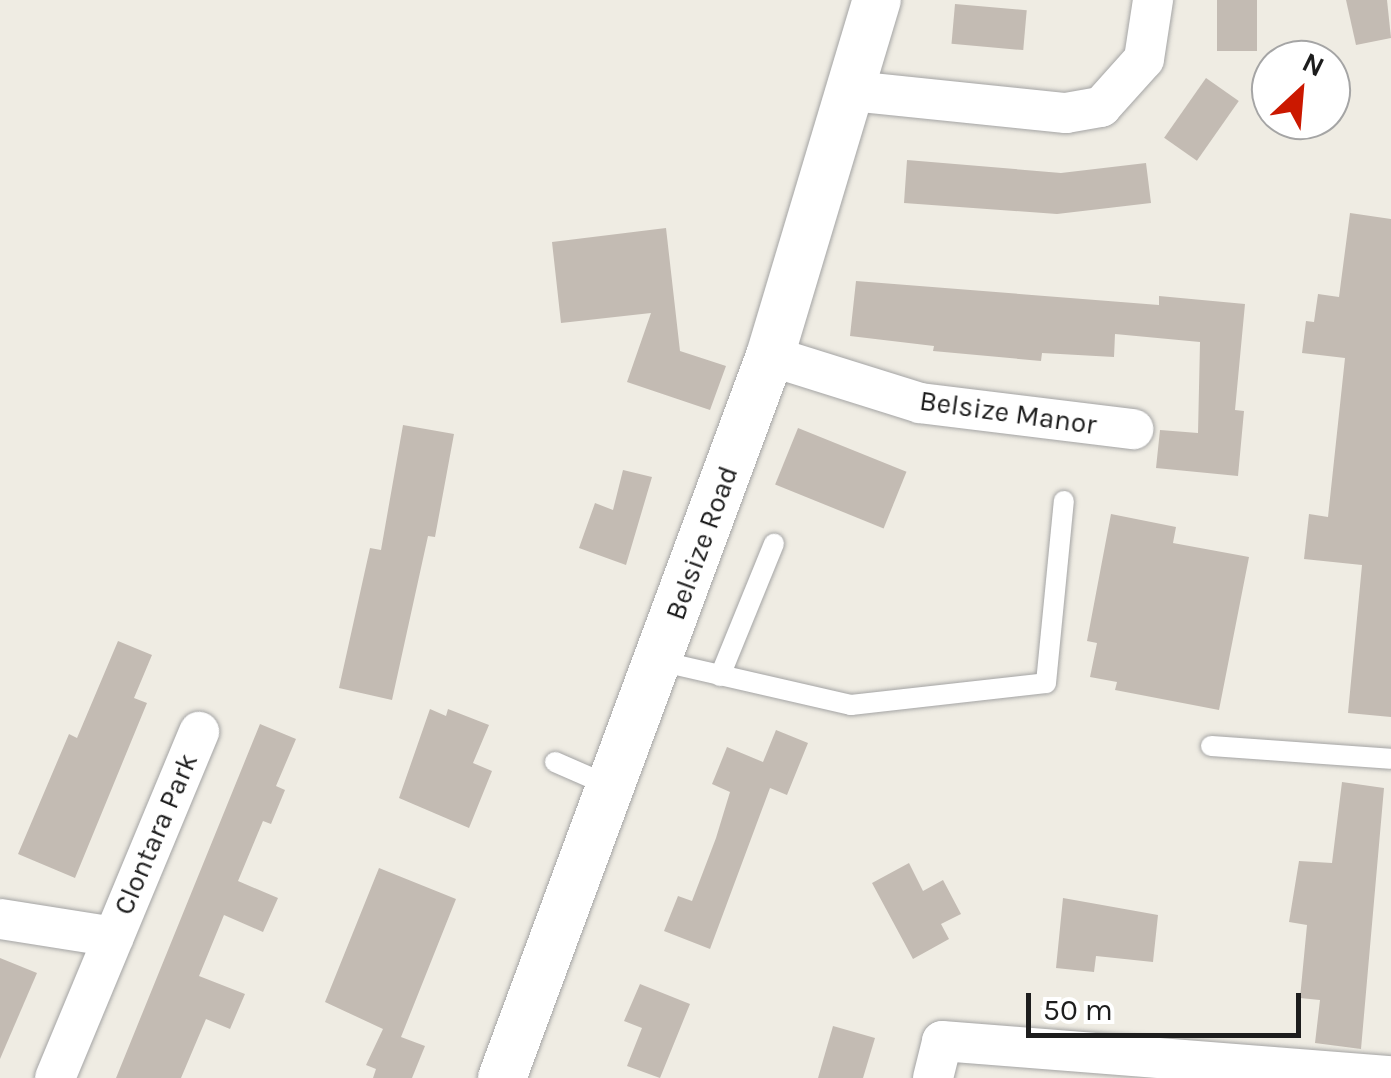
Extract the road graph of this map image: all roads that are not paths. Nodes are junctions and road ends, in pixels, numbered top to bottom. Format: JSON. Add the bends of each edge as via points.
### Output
{"nodes":[{"id":1,"x":877,"y":0,"type":"edge"},
{"id":2,"x":1153,"y":0,"type":"edge"},
{"id":3,"x":852,"y":90,"type":"junction"},
{"id":4,"x":770,"y":356,"type":"junction"},
{"id":5,"x":1134,"y":429,"type":"dead end"},
{"id":6,"x":1064,"y":501,"type":"dead end"},
{"id":7,"x":774,"y":544,"type":"dead end"},
{"id":8,"x":658,"y":661,"type":"junction"},
{"id":9,"x":720,"y":676,"type":"junction"},
{"id":10,"x":199,"y":732,"type":"dead end"},
{"id":11,"x":1212,"y":746,"type":"dead end"},
{"id":12,"x":1391,"y":760,"type":"edge"},
{"id":13,"x":555,"y":762,"type":"dead end"},
{"id":14,"x":612,"y":787,"type":"junction"},
{"id":15,"x":0,"y":919,"type":"edge"},
{"id":16,"x":114,"y":937,"type":"junction"},
{"id":17,"x":1391,"y":1076,"type":"edge"},
{"id":18,"x":55,"y":1078,"type":"edge"},
{"id":19,"x":502,"y":1078,"type":"edge"},
{"id":20,"x":933,"y":1078,"type":"edge"}],
"edges":[{"from":1,"to":3,"type":"street","name":"Belsize Road"},
{"from":2,"to":3,"type":"street","via":[[1144,59],[1101,108],[1066,113]]},
{"from":3,"to":4,"type":"street","name":"Belsize Road"},
{"from":4,"to":5,"type":"street","name":"Belsize Manor","via":[[920,403]]},
{"from":4,"to":8,"type":"street","name":"Belsize Road"},
{"from":6,"to":9,"type":"lane","via":[[1046,683],[851,705]]},
{"from":7,"to":9,"type":"lane"},
{"from":8,"to":9,"type":"lane"},
{"from":8,"to":14,"type":"street","name":"Belsize Road"},
{"from":10,"to":16,"type":"street","name":"Clontara Park"},
{"from":11,"to":12,"type":"lane"},
{"from":13,"to":14,"type":"lane"},
{"from":14,"to":19,"type":"street","name":"Belsize Road"},
{"from":15,"to":16,"type":"street","name":"Clontara Park"},
{"from":16,"to":18,"type":"street","name":"Clontara Park"},
{"from":17,"to":20,"type":"street","via":[[942,1041]]}]}
